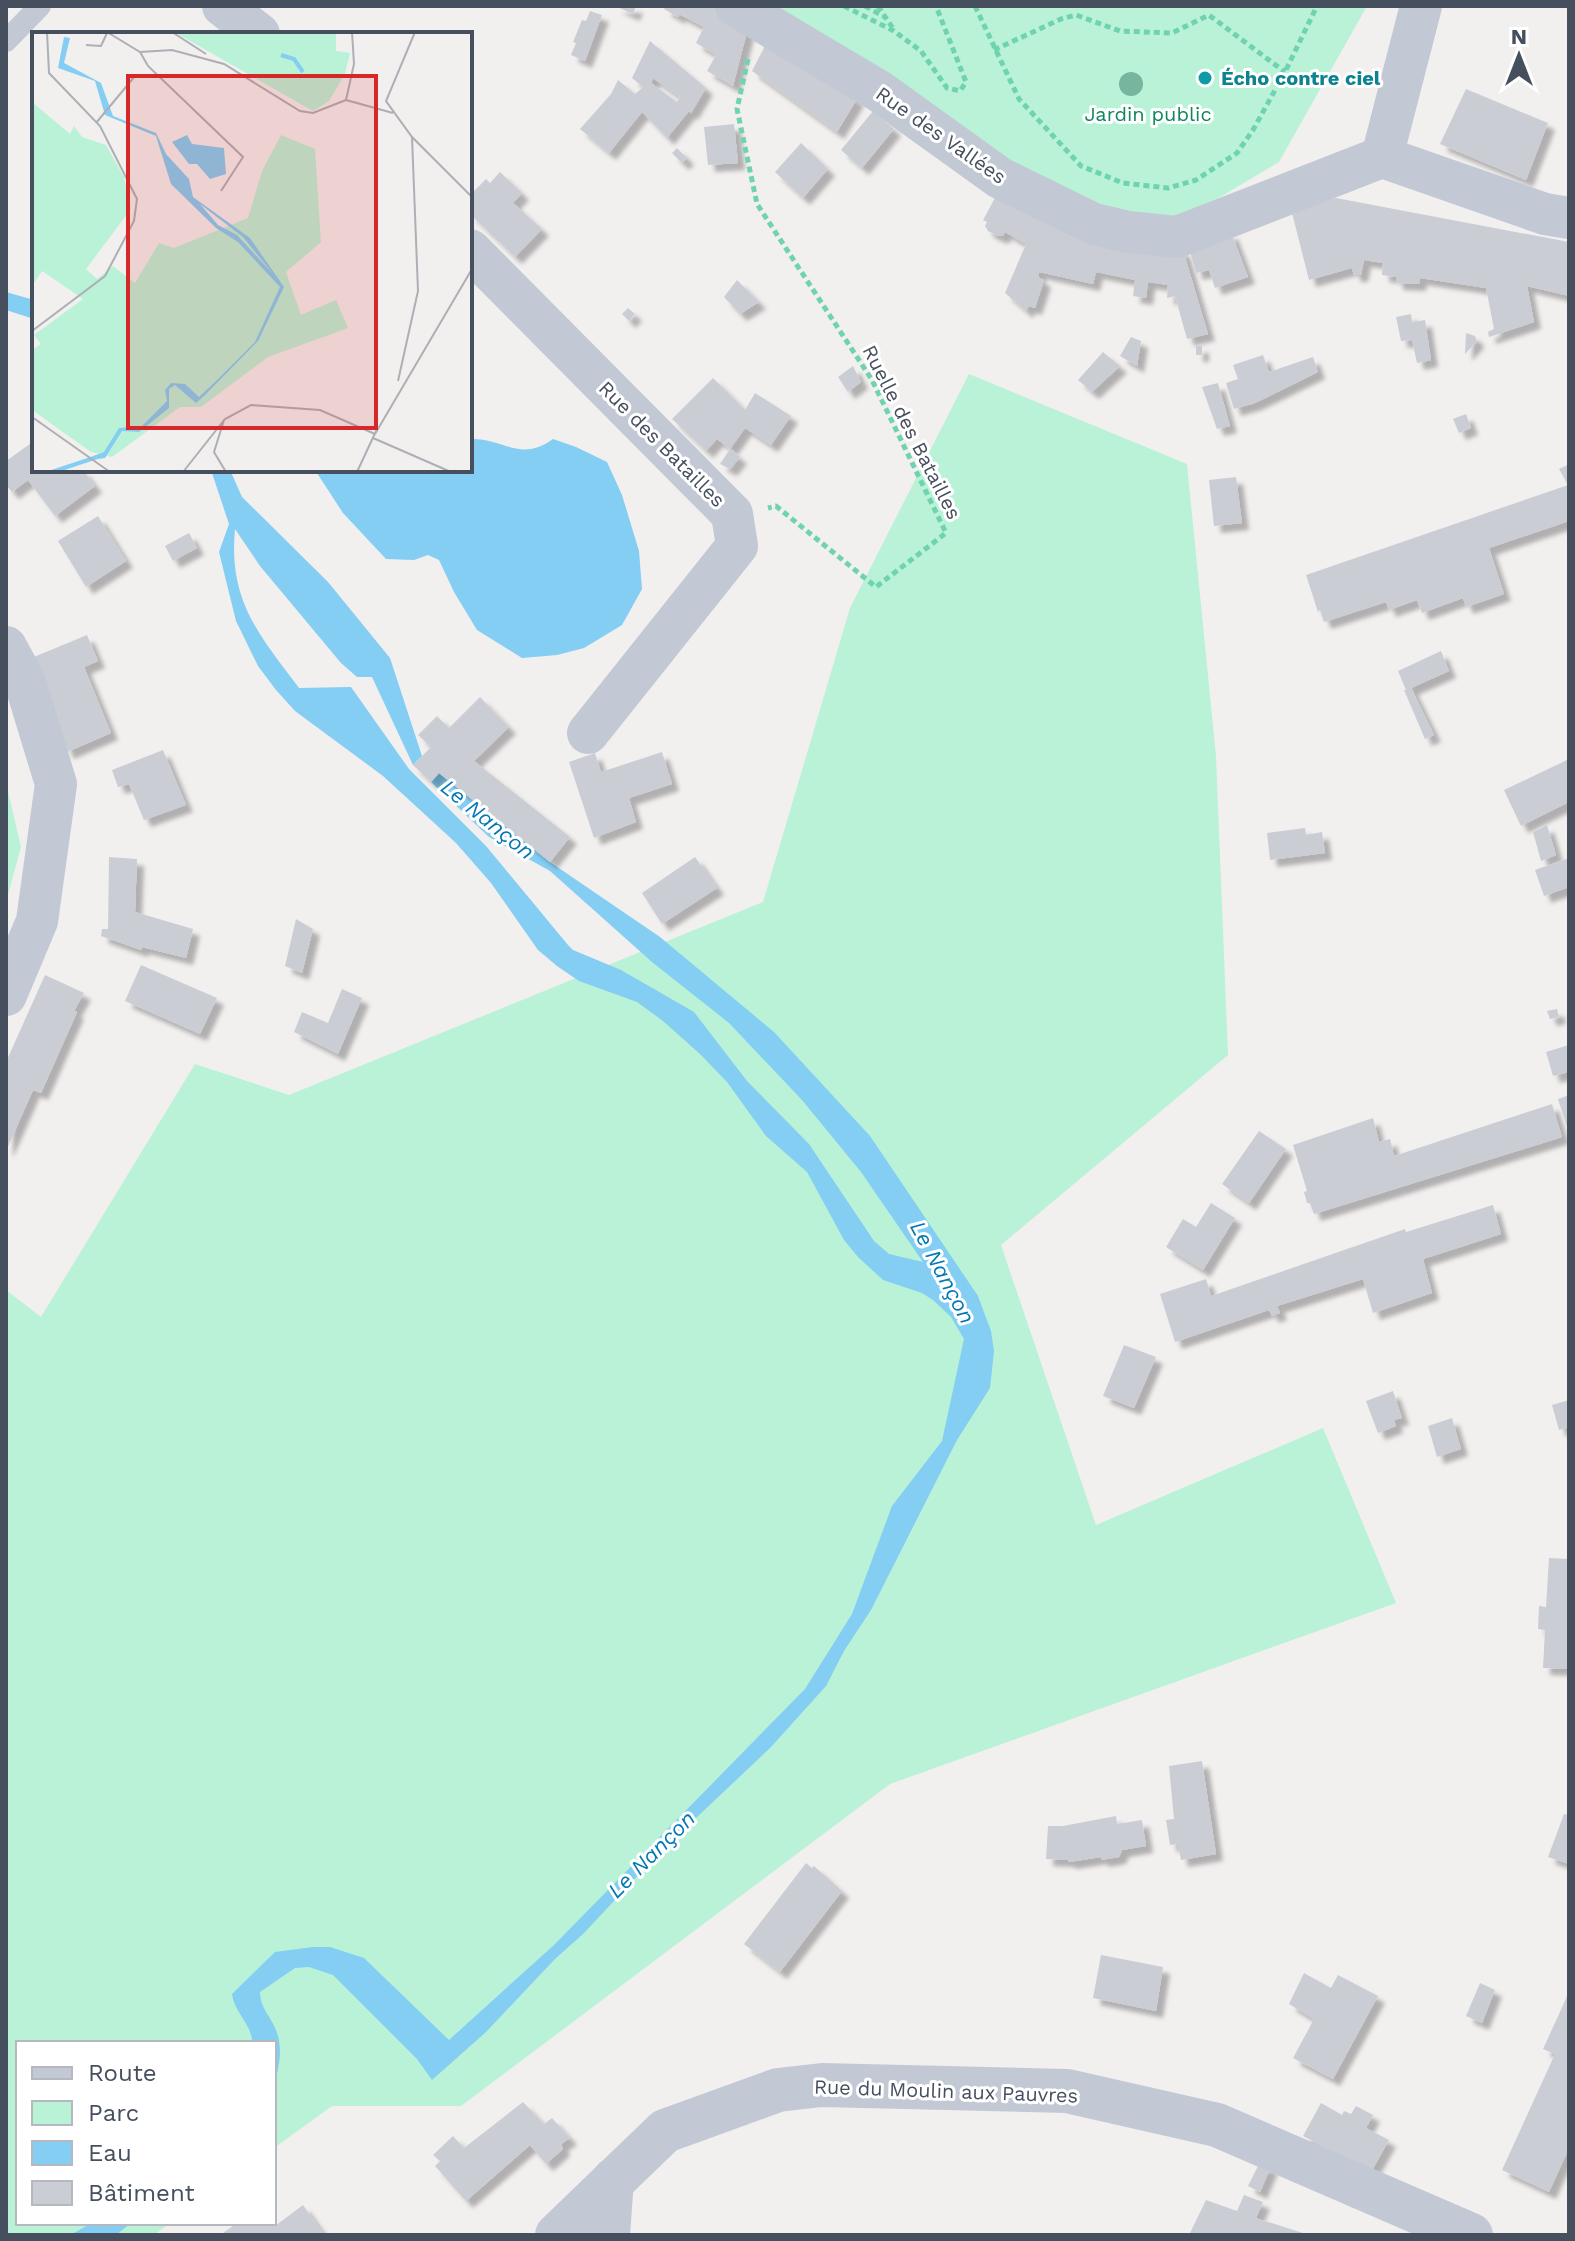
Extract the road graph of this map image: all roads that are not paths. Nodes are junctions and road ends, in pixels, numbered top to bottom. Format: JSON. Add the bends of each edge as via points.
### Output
{"nodes":[{"id":1,"x":40,"y":6,"type":"edge"},
{"id":2,"x":223,"y":6,"type":"edge"},
{"id":3,"x":1421,"y":6,"type":"edge"},
{"id":4,"x":752,"y":16,"type":"edge"},
{"id":5,"x":256,"y":32,"type":"edge"},
{"id":6,"x":6,"y":41,"type":"edge"},
{"id":7,"x":1382,"y":157,"type":"junction"},
{"id":8,"x":1569,"y":218,"type":"edge"},
{"id":9,"x":472,"y":252,"type":"edge"},
{"id":10,"x":6,"y":647,"type":"edge"},
{"id":11,"x":588,"y":733,"type":"dead end"},
{"id":12,"x":6,"y":995,"type":"edge"},
{"id":13,"x":613,"y":2179,"type":"junction"},
{"id":14,"x":557,"y":2235,"type":"edge"},
{"id":15,"x":609,"y":2235,"type":"edge"},
{"id":16,"x":1471,"y":2235,"type":"edge"}],
"edges":[{"from":1,"to":6,"type":"lane"},
{"from":2,"to":5,"type":"street"},
{"from":3,"to":7,"type":"street"},
{"from":4,"to":7,"type":"street","name":"Rue des Vallées","via":[[879,91],[1000,178],[1094,224],[1128,232],[1177,237]]},
{"from":7,"to":8,"type":"street"},
{"from":9,"to":11,"type":"street","name":"Rue des Batailles","via":[[732,514],[737,546]]},
{"from":10,"to":12,"type":"street","via":[[25,682],[56,784],[37,921]]},
{"from":13,"to":14,"type":"street","name":"Rue du Moulin aux Pauvres"},
{"from":13,"to":15,"type":"street"},
{"from":13,"to":16,"type":"street","name":"Rue du Moulin aux Pauvres","via":[[665,2131],[778,2090],[822,2085],[1067,2091],[1217,2125]]}]}
